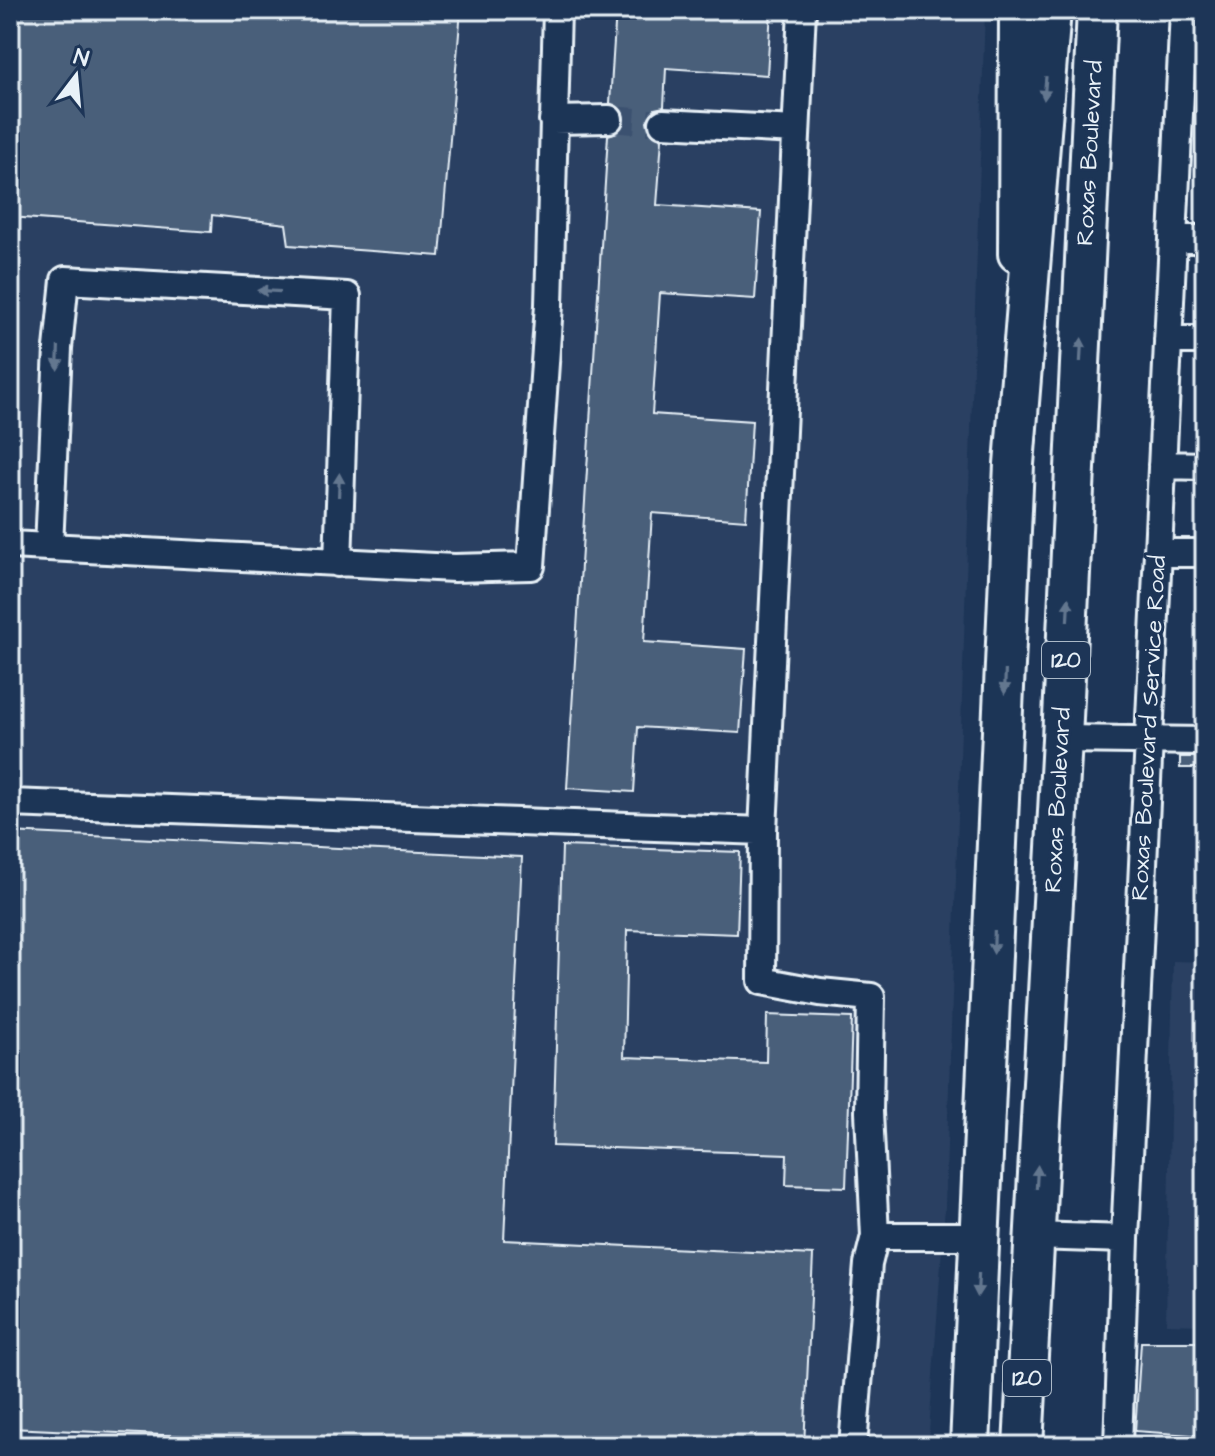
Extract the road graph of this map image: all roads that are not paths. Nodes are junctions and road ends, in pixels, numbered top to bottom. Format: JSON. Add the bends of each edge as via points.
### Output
{"nodes":[{"id":1,"x":557,"y":10,"type":"edge"},
{"id":2,"x":802,"y":10,"type":"edge"},
{"id":3,"x":1017,"y":10,"type":"edge"},
{"id":4,"x":1051,"y":10,"type":"edge"},
{"id":5,"x":1097,"y":10,"type":"edge"},
{"id":6,"x":1184,"y":10,"type":"edge"},
{"id":7,"x":1194,"y":39,"type":"edge"},
{"id":8,"x":609,"y":119,"type":"tunnel mouth"},
{"id":9,"x":553,"y":120,"type":"junction"},
{"id":10,"x":663,"y":123,"type":"tunnel mouth"},
{"id":11,"x":796,"y":130,"type":"junction"},
{"id":12,"x":1173,"y":239,"type":"junction"},
{"id":13,"x":1205,"y":239,"type":"edge"},
{"id":14,"x":1168,"y":340,"type":"junction"},
{"id":15,"x":1205,"y":340,"type":"edge"},
{"id":16,"x":1014,"y":464,"type":"junction"},
{"id":17,"x":1162,"y":465,"type":"junction"},
{"id":18,"x":1205,"y":466,"type":"edge"},
{"id":19,"x":10,"y":545,"type":"edge"},
{"id":20,"x":49,"y":547,"type":"junction"},
{"id":21,"x":1158,"y":553,"type":"junction"},
{"id":22,"x":1205,"y":553,"type":"edge"},
{"id":23,"x":338,"y":563,"type":"junction"},
{"id":24,"x":1062,"y":739,"type":"junction"},
{"id":25,"x":1149,"y":741,"type":"junction"},
{"id":26,"x":1205,"y":741,"type":"edge"},
{"id":27,"x":10,"y":803,"type":"edge"},
{"id":28,"x":763,"y":831,"type":"junction"},
{"id":29,"x":875,"y":1236,"type":"junction"},
{"id":30,"x":981,"y":1236,"type":"junction"},
{"id":31,"x":1034,"y":1236,"type":"junction"},
{"id":32,"x":1125,"y":1239,"type":"junction"},
{"id":33,"x":853,"y":1446,"type":"edge"},
{"id":34,"x":970,"y":1446,"type":"edge"},
{"id":35,"x":1023,"y":1446,"type":"edge"},
{"id":36,"x":1118,"y":1446,"type":"edge"}],
"edges":[{"from":1,"to":9,"type":"street"},
{"from":2,"to":11,"type":"street"},
{"from":3,"to":16,"type":"main road","name":"Roxas Boulevard"},
{"from":4,"to":16,"type":"highway","name":"Roxas Boulevard","number":"120","one_way":true},
{"from":24,"to":5,"type":"highway","name":"Roxas Boulevard","number":"120","one_way":true},
{"from":6,"to":7,"type":"street","name":"Roxas Boulevard Service Road"},
{"from":7,"to":12,"type":"street","name":"Roxas Boulevard Service Road"},
{"from":8,"to":9,"type":"street"},
{"from":9,"to":23,"type":"street","via":[[549,305],[531,566]]},
{"from":10,"to":11,"type":"street"},
{"from":11,"to":28,"type":"street"},
{"from":12,"to":13,"type":"street"},
{"from":12,"to":14,"type":"street","name":"Roxas Boulevard Service Road"},
{"from":14,"to":15,"type":"street"},
{"from":14,"to":17,"type":"street","name":"Roxas Boulevard Service Road"},
{"from":16,"to":30,"type":"highway","name":"Roxas Boulevard","number":"120","one_way":true},
{"from":17,"to":18,"type":"street"},
{"from":17,"to":21,"type":"street","name":"Roxas Boulevard Service Road"},
{"from":19,"to":20,"type":"street"},
{"from":20,"to":23,"type":"street"},
{"from":23,"to":20,"type":"street","one_way":true,"via":[[347,296],[175,286],[65,280]]},
{"from":21,"to":22,"type":"street"},
{"from":21,"to":25,"type":"street","name":"Roxas Boulevard Service Road"},
{"from":24,"to":25,"type":"street"},
{"from":31,"to":24,"type":"highway","name":"Roxas Boulevard","number":"120","one_way":true},
{"from":25,"to":26,"type":"street"},
{"from":25,"to":32,"type":"street","name":"Roxas Boulevard Service Road"},
{"from":27,"to":28,"type":"street"},
{"from":28,"to":29,"type":"street","via":[[762,981],[871,997]]},
{"from":29,"to":30,"type":"street"},
{"from":29,"to":33,"type":"street","via":[[868,1264]]},
{"from":30,"to":34,"type":"highway","name":"Roxas Boulevard","number":"120","one_way":true},
{"from":31,"to":32,"type":"street"},
{"from":31,"to":35,"type":"highway","name":"Roxas Boulevard","number":"120"},
{"from":32,"to":36,"type":"street","name":"Roxas Boulevard Service Road"}]}
